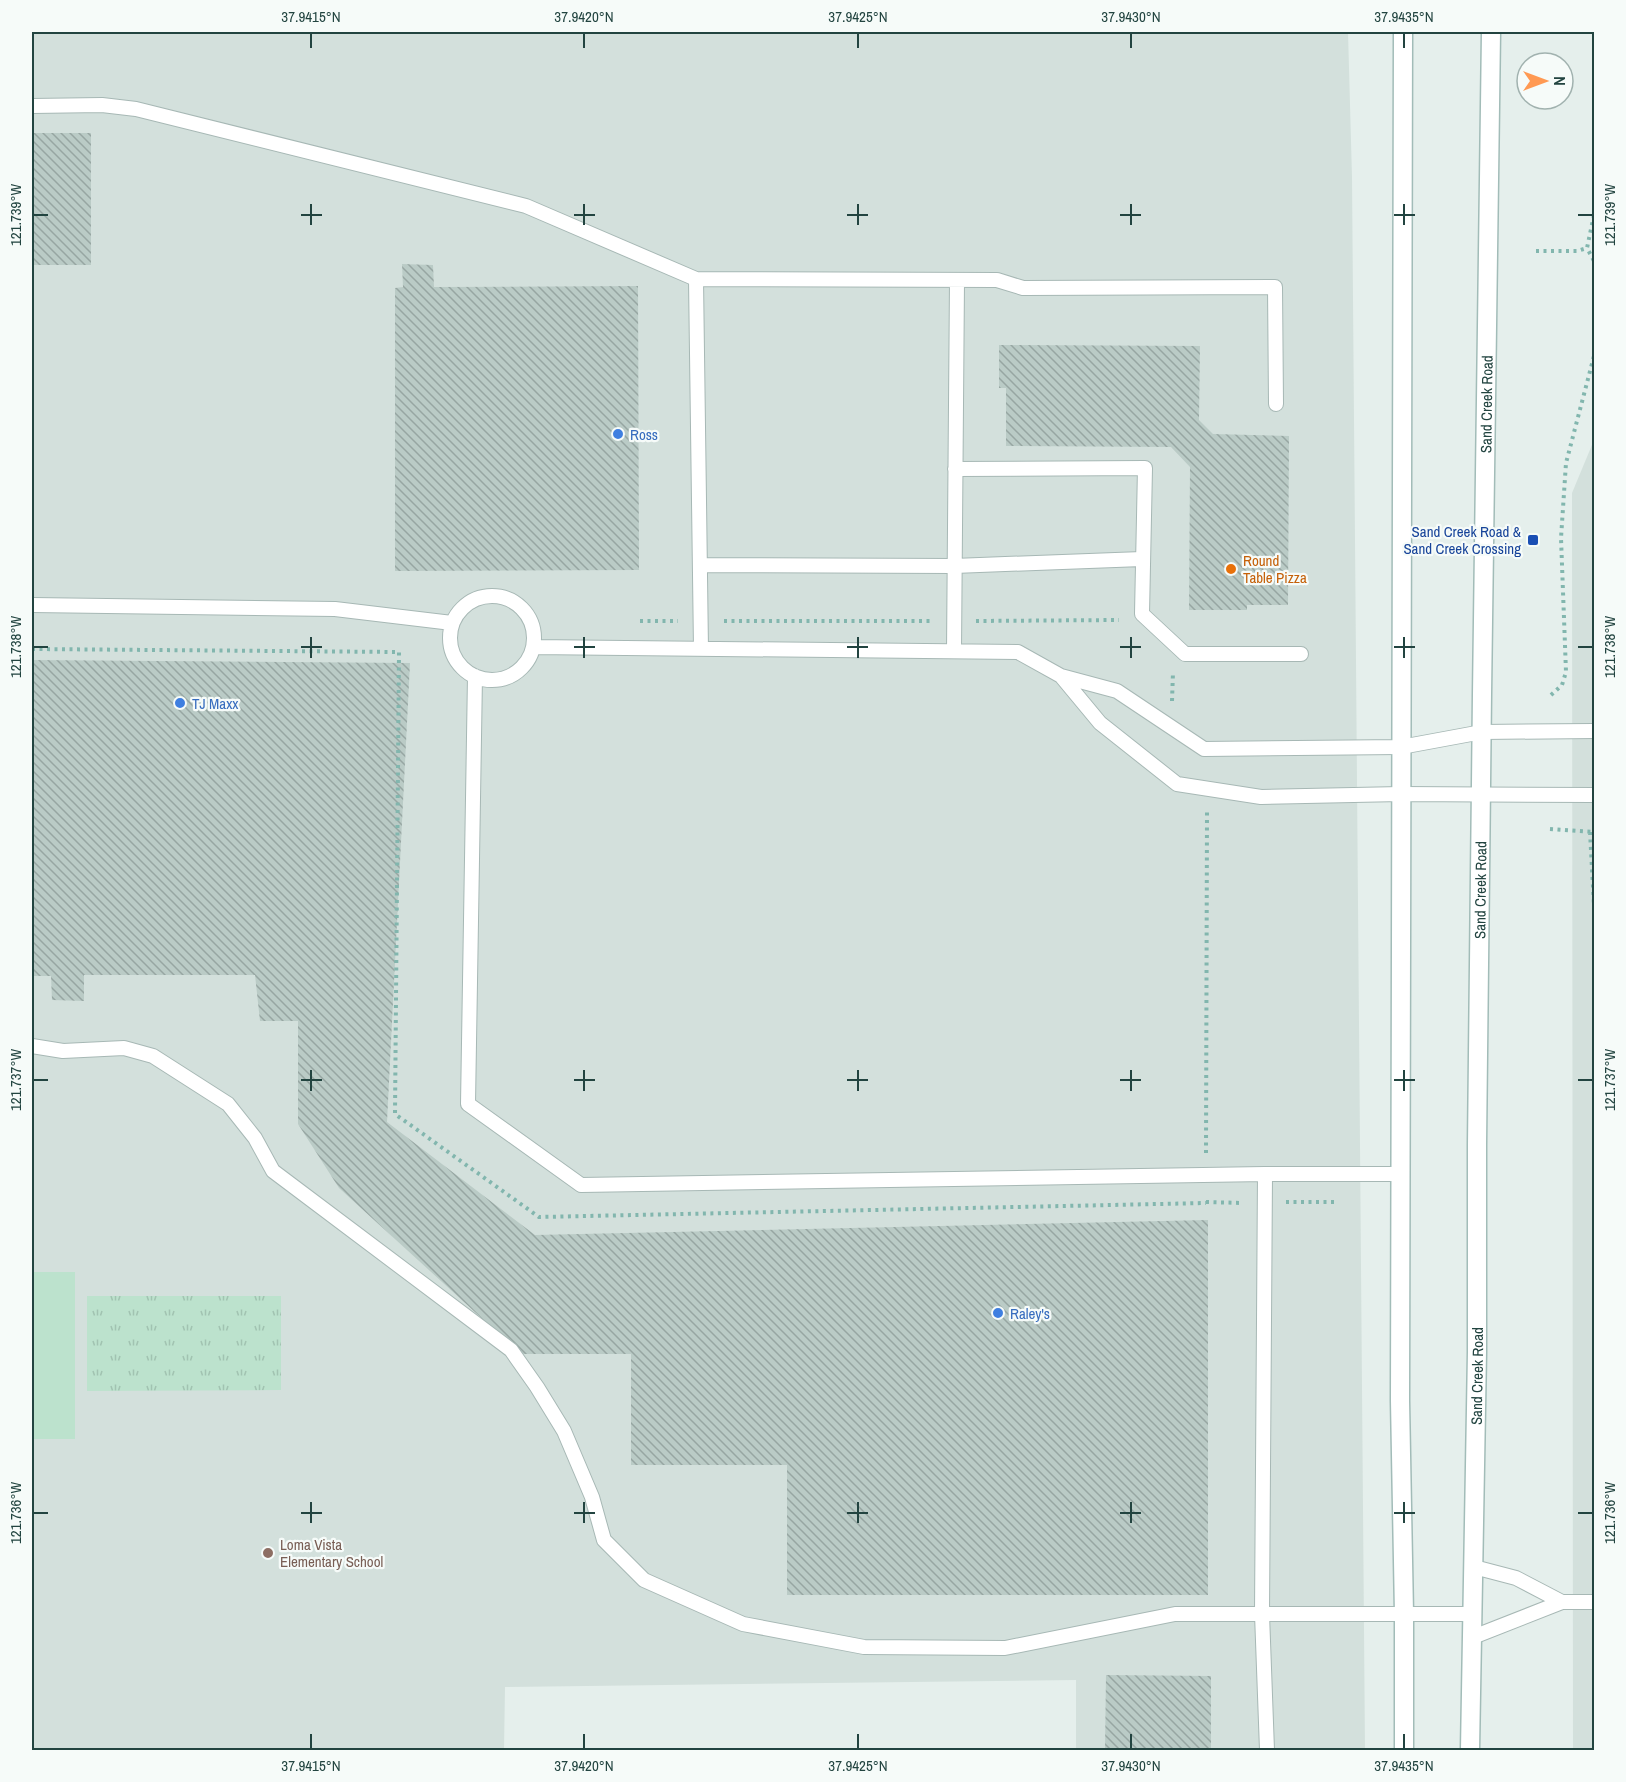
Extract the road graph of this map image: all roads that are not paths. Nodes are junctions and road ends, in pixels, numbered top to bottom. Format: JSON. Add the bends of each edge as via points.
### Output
{"nodes":[{"id":1,"x":1403,"y":32,"type":"edge"},
{"id":2,"x":1491,"y":32,"type":"edge"},
{"id":3,"x":32,"y":106,"type":"edge"},
{"id":4,"x":696,"y":279,"type":"junction"},
{"id":5,"x":957,"y":281,"type":"junction"},
{"id":6,"x":1276,"y":404,"type":"dead end"},
{"id":7,"x":955,"y":469,"type":"junction"},
{"id":8,"x":1142,"y":559,"type":"junction"},
{"id":9,"x":700,"y":565,"type":"junction"},
{"id":10,"x":954,"y":566,"type":"junction"},
{"id":11,"x":32,"y":605,"type":"edge"},
{"id":12,"x":452,"y":623,"type":"junction"},
{"id":13,"x":533,"y":647,"type":"junction"},
{"id":14,"x":701,"y":649,"type":"junction"},
{"id":15,"x":954,"y":651,"type":"junction"},
{"id":16,"x":1301,"y":654,"type":"dead end"},
{"id":17,"x":475,"y":676,"type":"junction"},
{"id":18,"x":1061,"y":676,"type":"junction"},
{"id":19,"x":1594,"y":731,"type":"edge"},
{"id":20,"x":1482,"y":732,"type":"junction"},
{"id":21,"x":1401,"y":747,"type":"junction"},
{"id":22,"x":1401,"y":794,"type":"junction"},
{"id":23,"x":1481,"y":795,"type":"junction"},
{"id":24,"x":1594,"y":795,"type":"edge"},
{"id":25,"x":32,"y":1046,"type":"edge"},
{"id":26,"x":1265,"y":1174,"type":"junction"},
{"id":27,"x":1400,"y":1174,"type":"junction"},
{"id":28,"x":1474,"y":1567,"type":"junction"},
{"id":29,"x":1562,"y":1602,"type":"junction"},
{"id":30,"x":1594,"y":1602,"type":"edge"},
{"id":31,"x":1262,"y":1614,"type":"junction"},
{"id":32,"x":1404,"y":1614,"type":"junction"},
{"id":33,"x":1473,"y":1614,"type":"junction"},
{"id":34,"x":1473,"y":1637,"type":"junction"},
{"id":35,"x":1267,"y":1750,"type":"edge"},
{"id":36,"x":1404,"y":1750,"type":"edge"},
{"id":37,"x":1470,"y":1750,"type":"edge"}],
"edges":[{"from":1,"to":21,"type":"main road"},
{"from":2,"to":20,"type":"main road","name":"Sand Creek Road"},
{"from":3,"to":4,"type":"lane","via":[[102,105],[136,109],[526,206]]},
{"from":4,"to":5,"type":"lane"},
{"from":4,"to":9,"type":"lane"},
{"from":5,"to":6,"type":"lane","via":[[997,280],[1023,288],[1275,287]]},
{"from":5,"to":7,"type":"lane"},
{"from":7,"to":8,"type":"lane","via":[[1144,468]]},
{"from":7,"to":10,"type":"lane"},
{"from":8,"to":10,"type":"lane"},
{"from":8,"to":16,"type":"lane","via":[[1142,614],[1185,654]]},
{"from":9,"to":10,"type":"lane"},
{"from":9,"to":14,"type":"lane"},
{"from":10,"to":15,"type":"lane"},
{"from":11,"to":12,"type":"lane","via":[[335,609]]},
{"from":12,"to":13,"type":"lane","via":[[459,610],[483,596],[511,600],[530,620]]},
{"from":12,"to":17,"type":"lane","via":[[449,636],[456,660]]},
{"from":13,"to":14,"type":"lane"},
{"from":13,"to":17,"type":"lane","via":[[521,669],[511,675],[493,680]]},
{"from":14,"to":15,"type":"lane"},
{"from":15,"to":18,"type":"lane","via":[[1018,652]]},
{"from":17,"to":26,"type":"lane","via":[[468,1104],[581,1185]]},
{"from":18,"to":21,"type":"lane","via":[[1117,692],[1204,749]]},
{"from":18,"to":22,"type":"lane","via":[[1100,723],[1177,784],[1262,797]]},
{"from":19,"to":20,"type":"lane"},
{"from":20,"to":21,"type":"lane"},
{"from":20,"to":23,"type":"main road","name":"Sand Creek Road"},
{"from":21,"to":22,"type":"main road"},
{"from":22,"to":23,"type":"lane"},
{"from":22,"to":27,"type":"main road"},
{"from":23,"to":24,"type":"lane"},
{"from":23,"to":28,"type":"main road","name":"Sand Creek Road"},
{"from":25,"to":31,"type":"lane","via":[[63,1051],[124,1048],[153,1056],[228,1104],[255,1138],[273,1171],[511,1350],[564,1431],[592,1497],[604,1540],[644,1580],[743,1624],[864,1647],[1005,1648],[1175,1614]]},
{"from":26,"to":27,"type":"lane"},
{"from":26,"to":31,"type":"lane"},
{"from":27,"to":32,"type":"main road"},
{"from":28,"to":29,"type":"lane","via":[[1516,1578]]},
{"from":28,"to":33,"type":"main road","name":"Sand Creek Road"},
{"from":29,"to":30,"type":"lane"},
{"from":29,"to":34,"type":"lane"},
{"from":31,"to":32,"type":"lane"},
{"from":31,"to":35,"type":"lane"},
{"from":32,"to":33,"type":"lane"},
{"from":32,"to":36,"type":"main road"},
{"from":33,"to":34,"type":"main road","name":"Sand Creek Road"},
{"from":34,"to":37,"type":"main road","name":"Sand Creek Road"}]}
